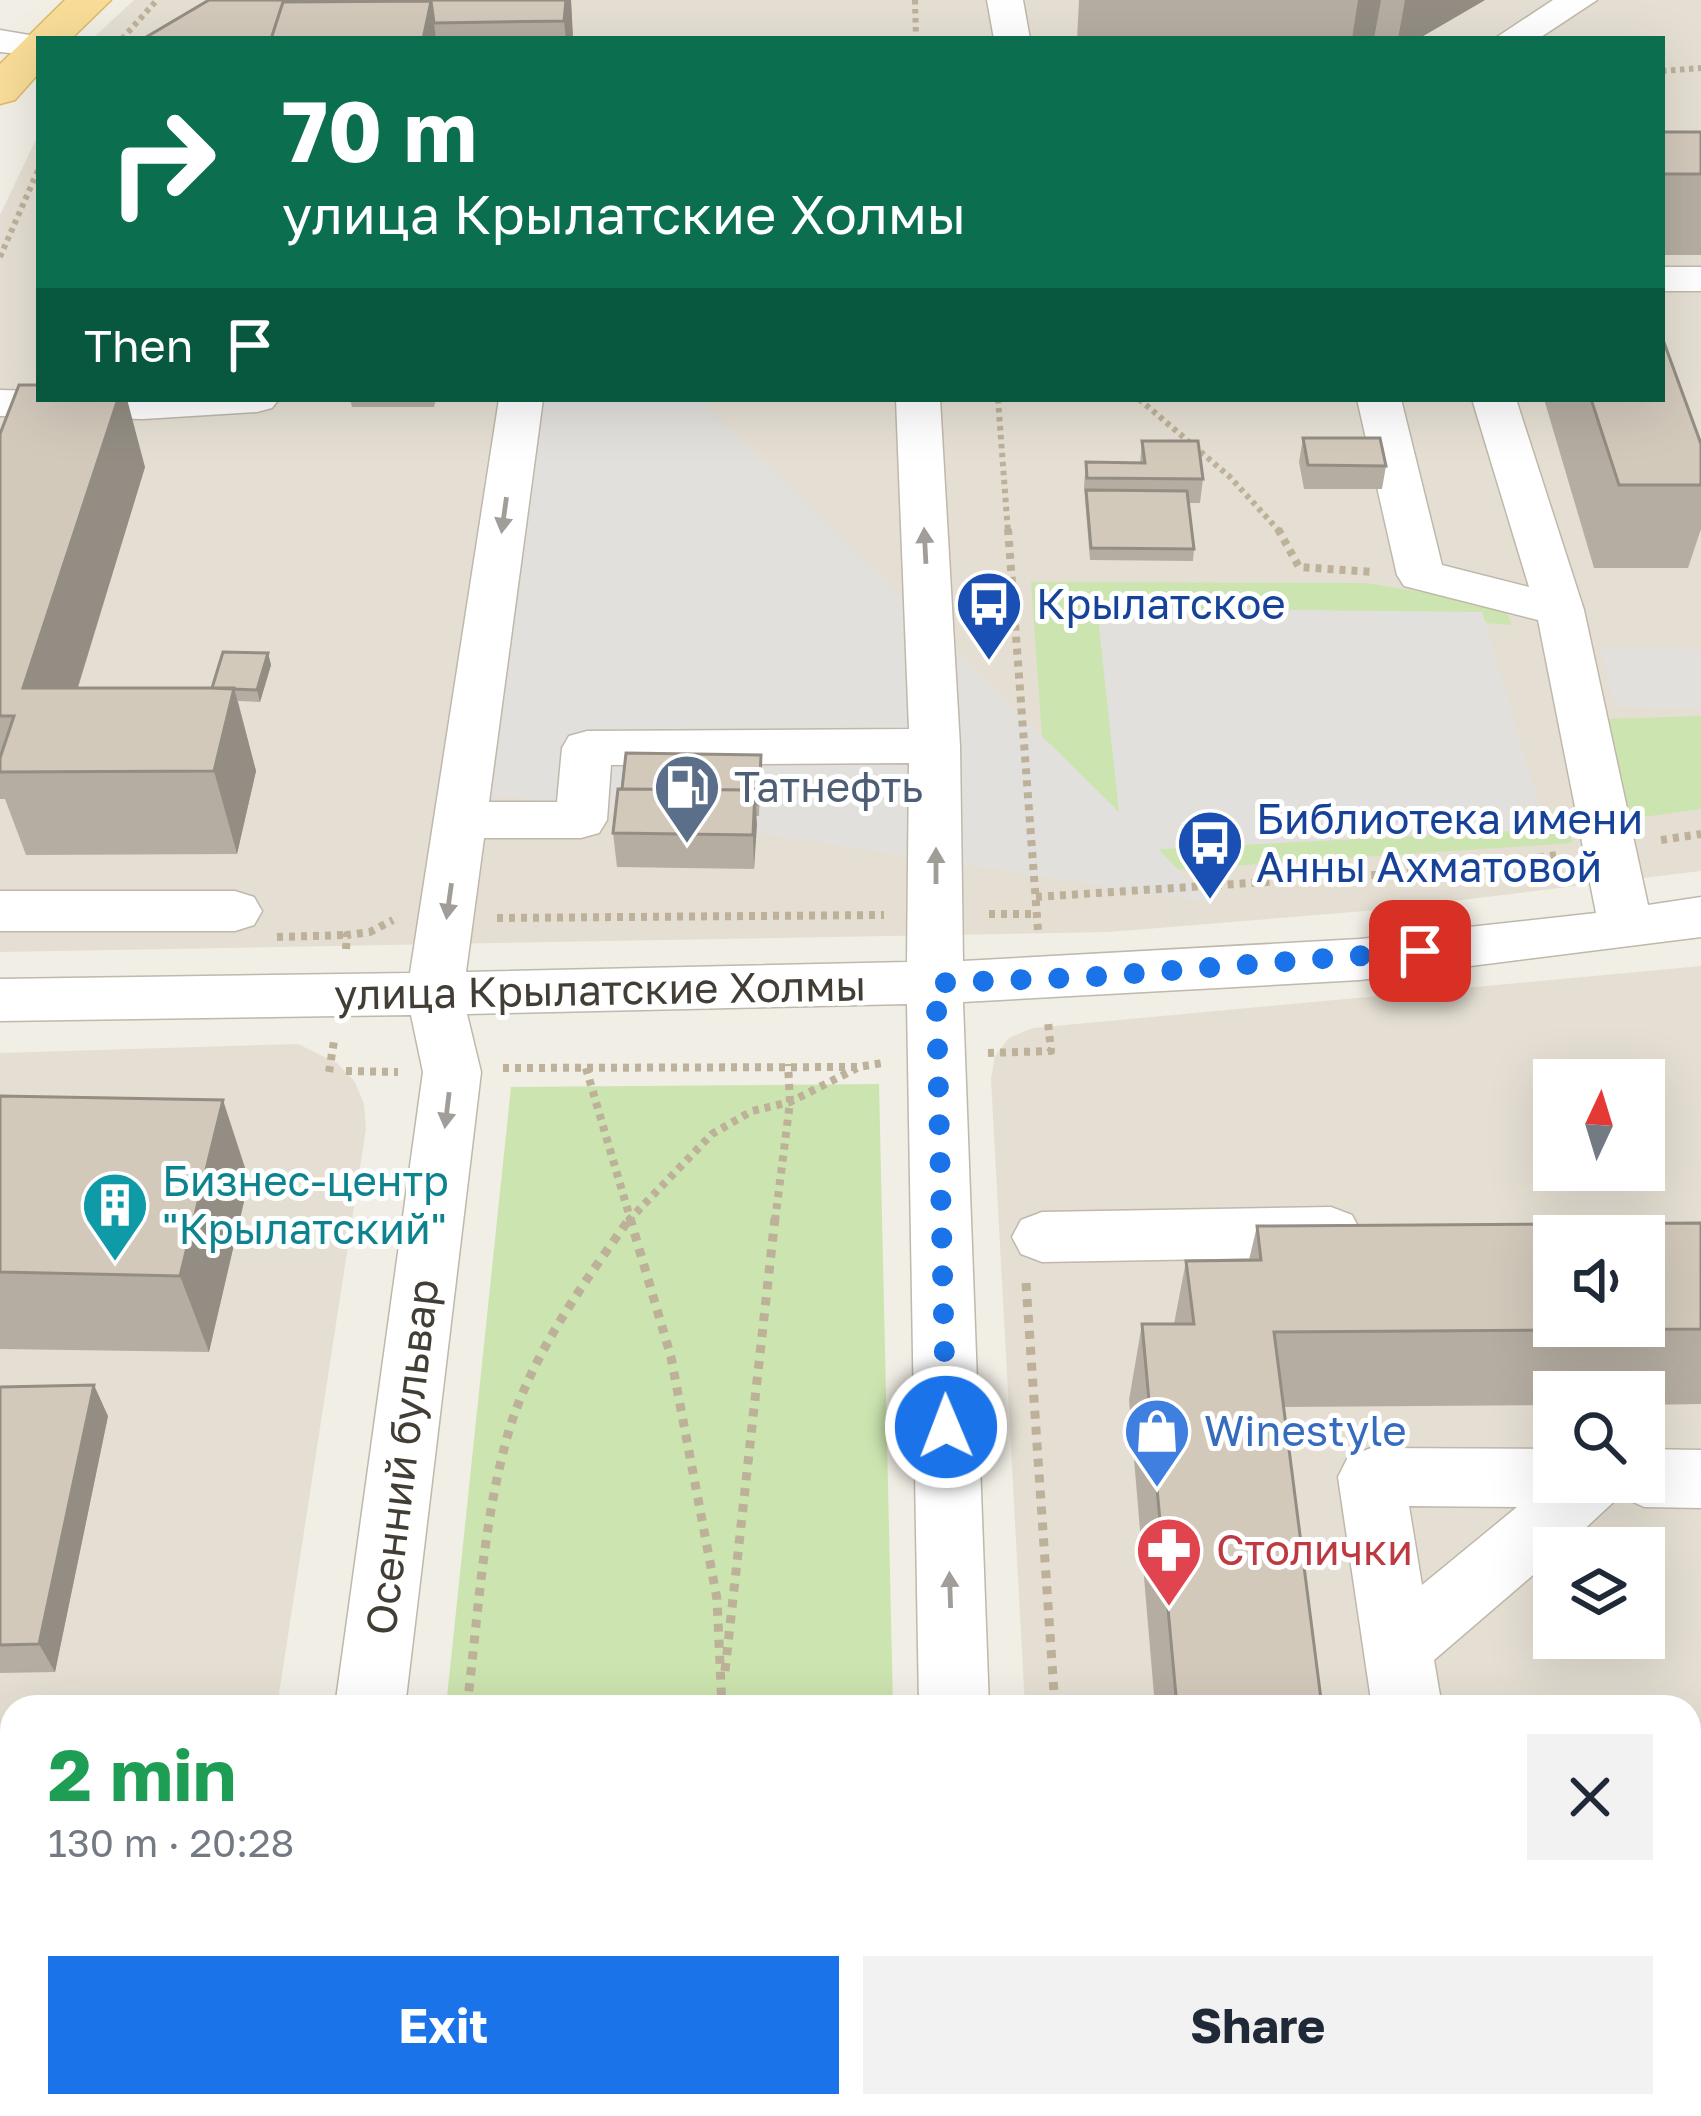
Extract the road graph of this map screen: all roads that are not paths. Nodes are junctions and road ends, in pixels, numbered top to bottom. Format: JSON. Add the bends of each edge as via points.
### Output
{"nodes":[{"id":1,"x":90,"y":0,"type":"edge"},
{"id":2,"x":1005,"y":0,"type":"edge"},
{"id":3,"x":1579,"y":0,"type":"edge"},
{"id":4,"x":49,"y":36,"type":"edge"},
{"id":5,"x":1011,"y":36,"type":"edge"},
{"id":6,"x":1517,"y":36,"type":"edge"},
{"id":7,"x":0,"y":41,"type":"edge"},
{"id":8,"x":36,"y":45,"type":"edge"},
{"id":9,"x":36,"y":49,"type":"edge"},
{"id":10,"x":0,"y":92,"type":"edge"},
{"id":11,"x":1665,"y":279,"type":"edge"},
{"id":12,"x":1701,"y":279,"type":"edge"},
{"id":13,"x":208,"y":402,"type":"edge"},
{"id":14,"x":521,"y":402,"type":"edge"},
{"id":15,"x":918,"y":402,"type":"edge"},
{"id":16,"x":1380,"y":402,"type":"edge"},
{"id":17,"x":1495,"y":402,"type":"edge"},
{"id":18,"x":0,"y":403,"type":"edge"},
{"id":19,"x":1560,"y":610,"type":"junction"},
{"id":20,"x":935,"y":746,"type":"junction"},
{"id":21,"x":461,"y":820,"type":"junction"},
{"id":22,"x":0,"y":911,"type":"edge"},
{"id":23,"x":235,"y":911,"type":"dead end"},
{"id":24,"x":1699,"y":924,"type":"edge"},
{"id":25,"x":1627,"y":928,"type":"junction"},
{"id":26,"x":936,"y":983,"type":"junction"},
{"id":27,"x":435,"y":995,"type":"junction"},
{"id":28,"x":0,"y":1000,"type":"edge"},
{"id":29,"x":1395,"y":1232,"type":"edge"},
{"id":30,"x":1042,"y":1237,"type":"road end"},
{"id":31,"x":1533,"y":1478,"type":"edge"},
{"id":32,"x":1665,"y":1478,"type":"edge"},
{"id":33,"x":1701,"y":1479,"type":"edge"},
{"id":34,"x":1573,"y":1503,"type":"edge"},
{"id":35,"x":1402,"y":1678,"type":"edge"},
{"id":36,"x":372,"y":1695,"type":"edge"},
{"id":37,"x":954,"y":1695,"type":"edge"}],
"edges":[{"from":1,"to":4,"type":"main road"},
{"from":2,"to":5,"type":"street"},
{"from":3,"to":6,"type":"street"},
{"from":7,"to":8,"type":"street"},
{"from":9,"to":10,"type":"main road"},
{"from":11,"to":12,"type":"street"},
{"from":13,"to":18,"type":"street"},
{"from":14,"to":21,"type":"street","one_way":true},
{"from":20,"to":15,"type":"street","one_way":true},
{"from":16,"to":19,"type":"street","via":[[1421,574]]},
{"from":17,"to":19,"type":"street"},
{"from":19,"to":25,"type":"street"},
{"from":20,"to":21,"type":"street","via":[[587,748],[581,820]]},
{"from":26,"to":20,"type":"street","one_way":true},
{"from":21,"to":27,"type":"street","one_way":true},
{"from":22,"to":23,"type":"street"},
{"from":24,"to":25,"type":"street","name":"улица Крылатские Холмы"},
{"from":25,"to":26,"type":"street","name":"улица Крылатские Холмы","via":[[1378,955]]},
{"from":26,"to":27,"type":"street","name":"улица Крылатские Холмы"},
{"from":37,"to":26,"type":"street","one_way":true},
{"from":27,"to":28,"type":"street","name":"улица Крылатские Холмы"},
{"from":27,"to":36,"type":"street","name":"Осенний бульвар","one_way":true,"via":[[452,1072]]},
{"from":29,"to":30,"type":"street"},
{"from":31,"to":35,"type":"street","via":[[1371,1477]]},
{"from":32,"to":33,"type":"street"},
{"from":34,"to":35,"type":"street"}]}
